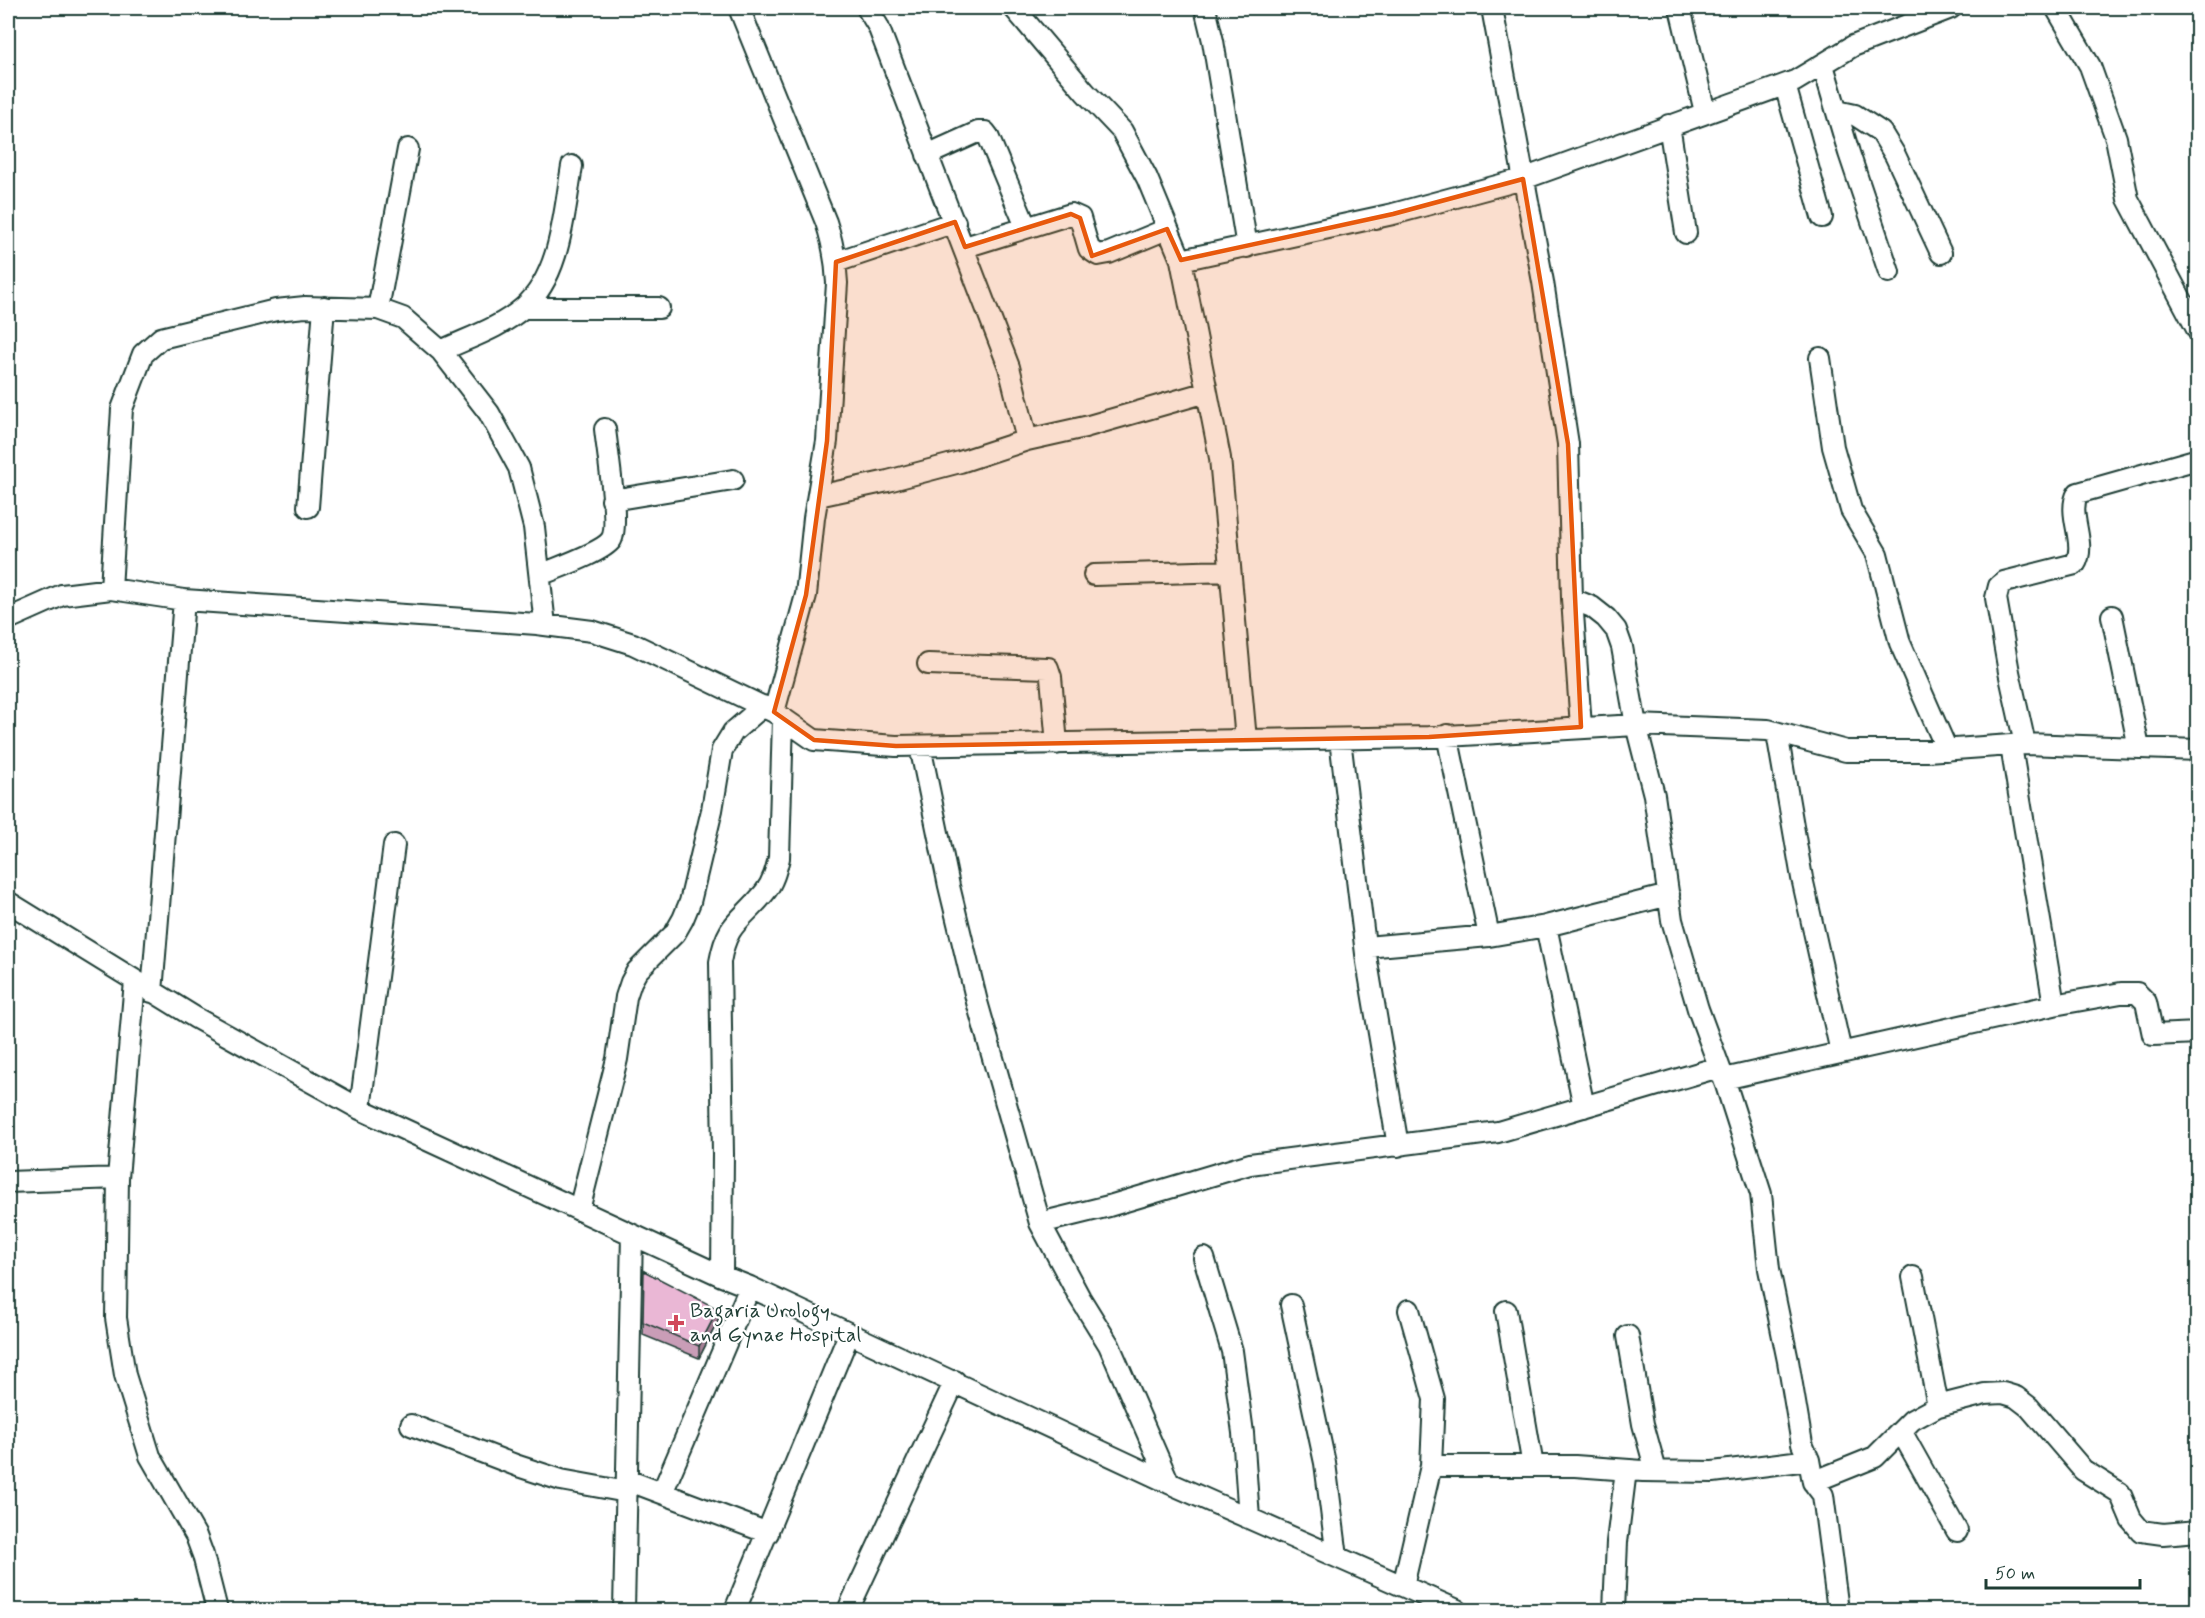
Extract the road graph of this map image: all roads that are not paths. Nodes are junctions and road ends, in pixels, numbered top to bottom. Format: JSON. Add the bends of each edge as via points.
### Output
{"nodes":[{"id":1,"x":739,"y":8,"type":"edge"},
{"id":2,"x":867,"y":8,"type":"edge"},
{"id":3,"x":1014,"y":8,"type":"edge"},
{"id":4,"x":1205,"y":8,"type":"edge"},
{"id":5,"x":1492,"y":8,"type":"edge"},
{"id":6,"x":1680,"y":8,"type":"edge"},
{"id":7,"x":1951,"y":8,"type":"edge"},
{"id":8,"x":2056,"y":8,"type":"edge"},
{"id":9,"x":1823,"y":65,"type":"junction"},
{"id":10,"x":1785,"y":84,"type":"junction"},
{"id":11,"x":1837,"y":111,"type":"junction"},
{"id":12,"x":1704,"y":112,"type":"junction"},
{"id":13,"x":1669,"y":125,"type":"junction"},
{"id":14,"x":408,"y":149,"type":"dead end"},
{"id":15,"x":927,"y":154,"type":"junction"},
{"id":16,"x":572,"y":166,"type":"dead end"},
{"id":17,"x":1523,"y":179,"type":"junction"},
{"id":18,"x":1822,"y":217,"type":"dead end"},
{"id":19,"x":955,"y":222,"type":"junction"},
{"id":20,"x":1026,"y":227,"type":"junction"},
{"id":21,"x":1167,"y":229,"type":"junction"},
{"id":22,"x":1686,"y":232,"type":"dead end"},
{"id":23,"x":965,"y":247,"type":"junction"},
{"id":24,"x":1247,"y":247,"type":"junction"},
{"id":25,"x":1941,"y":253,"type":"dead end"},
{"id":26,"x":1181,"y":260,"type":"junction"},
{"id":27,"x":836,"y":262,"type":"junction"},
{"id":28,"x":1889,"y":272,"type":"dead end"},
{"id":29,"x":324,"y":307,"type":"junction"},
{"id":30,"x":524,"y":308,"type":"junction"},
{"id":31,"x":659,"y":308,"type":"dead end"},
{"id":32,"x":378,"y":309,"type":"junction"},
{"id":33,"x":2198,"y":331,"type":"edge"},
{"id":34,"x":441,"y":351,"type":"junction"},
{"id":35,"x":1820,"y":358,"type":"dead end"},
{"id":36,"x":1207,"y":392,"type":"junction"},
{"id":37,"x":605,"y":429,"type":"dead end"},
{"id":38,"x":1027,"y":440,"type":"junction"},
{"id":39,"x":2198,"y":459,"type":"edge"},
{"id":40,"x":733,"y":480,"type":"dead end"},
{"id":41,"x":818,"y":496,"type":"junction"},
{"id":42,"x":612,"y":500,"type":"junction"},
{"id":43,"x":308,"y":507,"type":"dead end"},
{"id":44,"x":1230,"y":571,"type":"junction"},
{"id":45,"x":540,"y":575,"type":"junction"},
{"id":46,"x":1094,"y":575,"type":"dead end"},
{"id":47,"x":111,"y":589,"type":"junction"},
{"id":48,"x":1572,"y":599,"type":"junction"},
{"id":49,"x":184,"y":600,"type":"junction"},
{"id":50,"x":2112,"y":616,"type":"dead end"},
{"id":51,"x":8,"y":620,"type":"edge"},
{"id":52,"x":545,"y":625,"type":"junction"},
{"id":53,"x":928,"y":664,"type":"dead end"},
{"id":54,"x":773,"y":712,"type":"junction"},
{"id":55,"x":1636,"y":725,"type":"junction"},
{"id":56,"x":1581,"y":728,"type":"junction"},
{"id":57,"x":1777,"y":733,"type":"junction"},
{"id":58,"x":1447,"y":735,"type":"junction"},
{"id":59,"x":1340,"y":739,"type":"junction"},
{"id":60,"x":1246,"y":740,"type":"junction"},
{"id":61,"x":1057,"y":744,"type":"junction"},
{"id":62,"x":2018,"y":745,"type":"junction"},
{"id":63,"x":920,"y":746,"type":"junction"},
{"id":64,"x":2139,"y":748,"type":"junction"},
{"id":65,"x":1947,"y":750,"type":"junction"},
{"id":66,"x":2198,"y":750,"type":"edge"},
{"id":67,"x":394,"y":845,"type":"dead end"},
{"id":68,"x":1669,"y":895,"type":"junction"},
{"id":69,"x":8,"y":902,"type":"edge"},
{"id":70,"x":1546,"y":926,"type":"junction"},
{"id":71,"x":1489,"y":936,"type":"junction"},
{"id":72,"x":1366,"y":947,"type":"junction"},
{"id":73,"x":135,"y":981,"type":"junction"},
{"id":74,"x":152,"y":992,"type":"junction"},
{"id":75,"x":2054,"y":1005,"type":"junction"},
{"id":76,"x":2198,"y":1033,"type":"edge"},
{"id":77,"x":1841,"y":1052,"type":"junction"},
{"id":78,"x":1722,"y":1073,"type":"junction"},
{"id":79,"x":1584,"y":1107,"type":"junction"},
{"id":80,"x":360,"y":1109,"type":"junction"},
{"id":81,"x":1398,"y":1146,"type":"junction"},
{"id":82,"x":118,"y":1178,"type":"junction"},
{"id":83,"x":8,"y":1182,"type":"edge"},
{"id":84,"x":579,"y":1210,"type":"junction"},
{"id":85,"x":1040,"y":1223,"type":"junction"},
{"id":86,"x":632,"y":1235,"type":"junction"},
{"id":87,"x":1204,"y":1258,"type":"dead end"},
{"id":88,"x":722,"y":1276,"type":"junction"},
{"id":89,"x":1913,"y":1277,"type":"dead end"},
{"id":90,"x":750,"y":1287,"type":"junction"},
{"id":91,"x":1291,"y":1305,"type":"dead end"},
{"id":92,"x":1409,"y":1310,"type":"dead end"},
{"id":93,"x":1506,"y":1311,"type":"dead end"},
{"id":94,"x":849,"y":1334,"type":"junction"},
{"id":95,"x":1628,"y":1336,"type":"dead end"},
{"id":96,"x":955,"y":1382,"type":"junction"},
{"id":97,"x":1938,"y":1406,"type":"junction"},
{"id":98,"x":411,"y":1425,"type":"dead end"},
{"id":99,"x":1901,"y":1431,"type":"junction"},
{"id":100,"x":1809,"y":1460,"type":"junction"},
{"id":101,"x":1431,"y":1466,"type":"junction"},
{"id":102,"x":1533,"y":1466,"type":"junction"},
{"id":103,"x":1626,"y":1470,"type":"junction"},
{"id":104,"x":1656,"y":1471,"type":"junction"},
{"id":105,"x":1169,"y":1482,"type":"junction"},
{"id":106,"x":1813,"y":1482,"type":"junction"},
{"id":107,"x":627,"y":1486,"type":"junction"},
{"id":108,"x":662,"y":1492,"type":"junction"},
{"id":109,"x":1249,"y":1518,"type":"junction"},
{"id":110,"x":1958,"y":1531,"type":"dead end"},
{"id":111,"x":2198,"y":1531,"type":"edge"},
{"id":112,"x":768,"y":1533,"type":"junction"},
{"id":113,"x":1337,"y":1557,"type":"junction"},
{"id":114,"x":1403,"y":1586,"type":"junction"},
{"id":115,"x":217,"y":1611,"type":"edge"},
{"id":116,"x":624,"y":1611,"type":"edge"},
{"id":117,"x":735,"y":1611,"type":"edge"},
{"id":118,"x":848,"y":1611,"type":"edge"},
{"id":119,"x":1457,"y":1611,"type":"edge"},
{"id":120,"x":1614,"y":1611,"type":"edge"},
{"id":121,"x":1838,"y":1611,"type":"edge"}],
"edges":[{"from":1,"to":27,"type":"street","via":[[826,222]]},
{"from":2,"to":15,"type":"street","via":[[878,26]]},
{"from":3,"to":21,"type":"street","via":[[1122,131],[1147,178]]},
{"from":4,"to":24,"type":"street"},
{"from":5,"to":17,"type":"street"},
{"from":6,"to":12,"type":"street"},
{"from":7,"to":9,"type":"street","via":[[1853,46]]},
{"from":8,"to":33,"type":"street","via":[[2090,66],[2116,138],[2128,199]]},
{"from":9,"to":10,"type":"street"},
{"from":9,"to":11,"type":"street"},
{"from":10,"to":12,"type":"street"},
{"from":10,"to":18,"type":"street"},
{"from":11,"to":25,"type":"street","via":[[1855,115],[1881,132]]},
{"from":11,"to":28,"type":"street"},
{"from":12,"to":13,"type":"street"},
{"from":13,"to":17,"type":"street"},
{"from":13,"to":22,"type":"street"},
{"from":14,"to":32,"type":"street"},
{"from":15,"to":19,"type":"street"},
{"from":15,"to":20,"type":"street","via":[[985,132]]},
{"from":16,"to":30,"type":"street","via":[[551,267]]},
{"from":17,"to":24,"type":"street"},
{"from":17,"to":48,"type":"street","via":[[1568,444]]},
{"from":19,"to":23,"type":"street"},
{"from":19,"to":27,"type":"street"},
{"from":20,"to":21,"type":"street","via":[[1067,214],[1077,215],[1089,249],[1098,255]]},
{"from":20,"to":23,"type":"street"},
{"from":21,"to":26,"type":"street"},
{"from":23,"to":38,"type":"street","via":[[1010,367]]},
{"from":24,"to":26,"type":"street"},
{"from":26,"to":36,"type":"street"},
{"from":27,"to":41,"type":"street","via":[[827,441]]},
{"from":29,"to":32,"type":"street"},
{"from":29,"to":43,"type":"street"},
{"from":29,"to":47,"type":"street","via":[[276,310],[161,338],[143,354],[122,409]]},
{"from":30,"to":31,"type":"street"},
{"from":30,"to":34,"type":"street","via":[[500,324]]},
{"from":32,"to":34,"type":"street","via":[[403,318]]},
{"from":34,"to":45,"type":"street","via":[[489,413],[519,468],[534,526]]},
{"from":35,"to":65,"type":"street","via":[[1833,447],[1851,510],[1877,554],[1900,643]]},
{"from":36,"to":38,"type":"street"},
{"from":36,"to":44,"type":"street","via":[[1220,458]]},
{"from":37,"to":42,"type":"street"},
{"from":38,"to":41,"type":"street","via":[[960,462]]},
{"from":39,"to":62,"type":"street","via":[[2078,493],[2075,503],[2079,554],[2075,564],[1999,586],[1996,598]]},
{"from":40,"to":42,"type":"street"},
{"from":41,"to":54,"type":"street","via":[[806,595]]},
{"from":42,"to":45,"type":"street","via":[[614,530],[608,544]]},
{"from":44,"to":46,"type":"street"},
{"from":44,"to":60,"type":"street"},
{"from":45,"to":52,"type":"street"},
{"from":47,"to":49,"type":"street"},
{"from":47,"to":51,"type":"street","via":[[62,595]]},
{"from":48,"to":55,"type":"street","via":[[1592,607],[1616,630]]},
{"from":48,"to":56,"type":"street"},
{"from":49,"to":52,"type":"street"},
{"from":49,"to":74,"type":"street"},
{"from":50,"to":64,"type":"street"},
{"from":52,"to":54,"type":"street","via":[[592,631],[633,644]]},
{"from":53,"to":61,"type":"street","via":[[1048,668]]},
{"from":54,"to":63,"type":"street","via":[[814,740]]},
{"from":54,"to":84,"type":"street","via":[[733,732],[722,750],[690,902],[675,933],[631,981]]},
{"from":54,"to":88,"type":"street","via":[[779,858],[765,892],[732,926],[723,943],[720,962]]},
{"from":55,"to":56,"type":"street"},
{"from":55,"to":57,"type":"street"},
{"from":55,"to":68,"type":"street","via":[[1654,795]]},
{"from":56,"to":58,"type":"street"},
{"from":57,"to":65,"type":"street","via":[[1846,751]]},
{"from":57,"to":77,"type":"street","via":[[1802,878]]},
{"from":58,"to":59,"type":"street"},
{"from":58,"to":71,"type":"street"},
{"from":59,"to":60,"type":"street"},
{"from":59,"to":72,"type":"street"},
{"from":60,"to":61,"type":"street"},
{"from":61,"to":63,"type":"street"},
{"from":62,"to":64,"type":"street"},
{"from":62,"to":65,"type":"street"},
{"from":62,"to":75,"type":"street"},
{"from":63,"to":85,"type":"street","via":[[977,1002]]},
{"from":64,"to":66,"type":"street"},
{"from":67,"to":80,"type":"street"},
{"from":68,"to":70,"type":"street"},
{"from":68,"to":78,"type":"street","via":[[1672,920],[1698,1009]]},
{"from":69,"to":73,"type":"street"},
{"from":70,"to":71,"type":"street"},
{"from":70,"to":79,"type":"street"},
{"from":71,"to":72,"type":"street"},
{"from":72,"to":81,"type":"street"},
{"from":73,"to":74,"type":"street"},
{"from":73,"to":82,"type":"street"},
{"from":74,"to":80,"type":"street"},
{"from":75,"to":76,"type":"street","via":[[2136,993],[2146,1002],[2154,1035]]},
{"from":75,"to":77,"type":"street"},
{"from":77,"to":78,"type":"street"},
{"from":78,"to":79,"type":"street"},
{"from":78,"to":100,"type":"street","via":[[1761,1194],[1768,1269],[1802,1444]]},
{"from":79,"to":81,"type":"street","via":[[1498,1132]]},
{"from":80,"to":84,"type":"street"},
{"from":81,"to":85,"type":"street","via":[[1250,1164]]},
{"from":82,"to":83,"type":"street"},
{"from":82,"to":115,"type":"street","via":[[116,1317],[125,1375],[150,1456],[196,1536]]},
{"from":84,"to":86,"type":"street"},
{"from":85,"to":105,"type":"street","via":[[1109,1346]]},
{"from":86,"to":88,"type":"street"},
{"from":86,"to":107,"type":"street"},
{"from":87,"to":109,"type":"street","via":[[1232,1351]]},
{"from":88,"to":90,"type":"street"},
{"from":89,"to":97,"type":"street"},
{"from":90,"to":94,"type":"street"},
{"from":90,"to":108,"type":"street"},
{"from":91,"to":113,"type":"street","via":[[1325,1463]]},
{"from":92,"to":101,"type":"street","via":[[1434,1399]]},
{"from":93,"to":102,"type":"street"},
{"from":94,"to":96,"type":"street"},
{"from":94,"to":112,"type":"street"},
{"from":95,"to":104,"type":"street","via":[[1643,1424]]},
{"from":96,"to":105,"type":"street"},
{"from":96,"to":118,"type":"street"},
{"from":97,"to":99,"type":"street"},
{"from":97,"to":111,"type":"street","via":[[1985,1394],[2016,1397],[2030,1407],[2083,1470],[2120,1493],[2141,1531]]},
{"from":98,"to":107,"type":"street","via":[[561,1480]]},
{"from":99,"to":106,"type":"street","via":[[1875,1457]]},
{"from":99,"to":110,"type":"street"},
{"from":100,"to":104,"type":"street","via":[[1713,1472]]},
{"from":100,"to":106,"type":"street"},
{"from":101,"to":102,"type":"street"},
{"from":101,"to":114,"type":"street"},
{"from":102,"to":103,"type":"street"},
{"from":103,"to":104,"type":"street"},
{"from":103,"to":120,"type":"street"},
{"from":105,"to":109,"type":"street"},
{"from":106,"to":121,"type":"street","via":[[1824,1495]]},
{"from":107,"to":108,"type":"street"},
{"from":107,"to":116,"type":"street"},
{"from":108,"to":112,"type":"street"},
{"from":109,"to":113,"type":"street"},
{"from":112,"to":117,"type":"street"},
{"from":113,"to":114,"type":"street"},
{"from":114,"to":119,"type":"street"}]}
